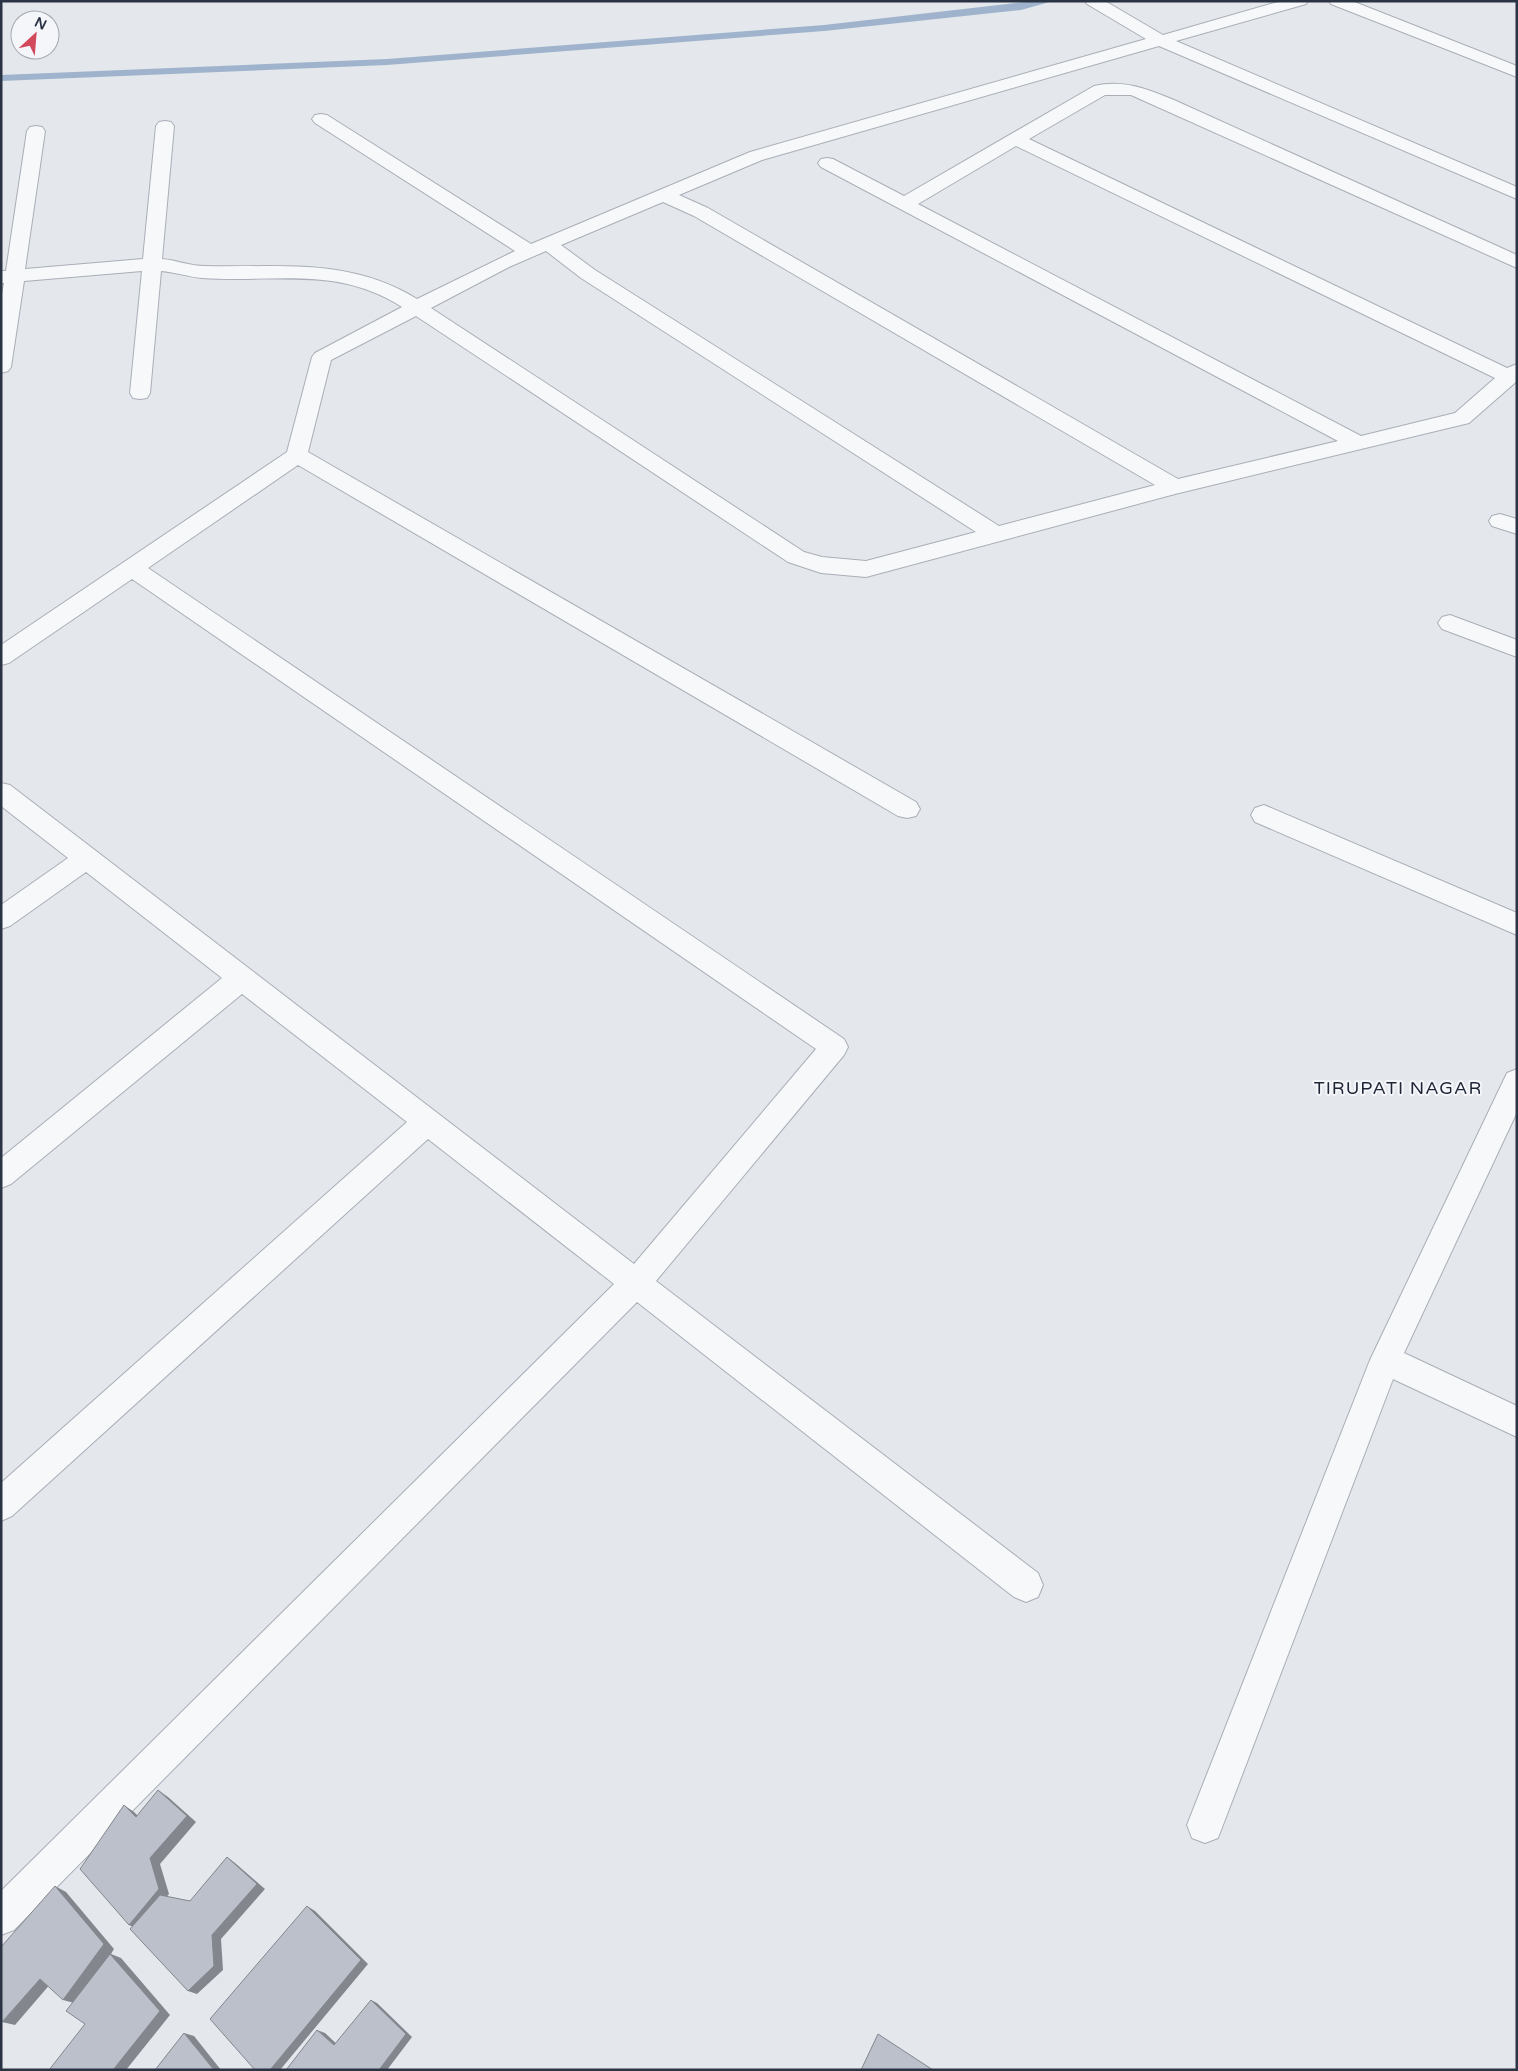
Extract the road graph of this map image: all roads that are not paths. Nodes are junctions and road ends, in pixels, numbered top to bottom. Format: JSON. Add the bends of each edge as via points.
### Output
{"nodes":[{"id":1,"x":1093,"y":1,"type":"edge"},
{"id":2,"x":1300,"y":1,"type":"edge"},
{"id":3,"x":1337,"y":1,"type":"edge"},
{"id":4,"x":1161,"y":41,"type":"junction"},
{"id":5,"x":1516,"y":71,"type":"edge"},
{"id":6,"x":321,"y":119,"type":"dead end"},
{"id":7,"x":165,"y":126,"type":"dead end"},
{"id":8,"x":36,"y":131,"type":"dead end"},
{"id":9,"x":1016,"y":139,"type":"junction"},
{"id":10,"x":827,"y":163,"type":"dead end"},
{"id":11,"x":1517,"y":194,"type":"edge"},
{"id":12,"x":663,"y":195,"type":"junction"},
{"id":13,"x":904,"y":204,"type":"junction"},
{"id":14,"x":539,"y":247,"type":"junction"},
{"id":15,"x":1517,"y":262,"type":"edge"},
{"id":16,"x":152,"y":264,"type":"junction"},
{"id":17,"x":8,"y":277,"type":"edge"},
{"id":18,"x":417,"y":307,"type":"junction"},
{"id":19,"x":1,"y":367,"type":"edge"},
{"id":20,"x":1513,"y":374,"type":"edge"},
{"id":21,"x":140,"y":393,"type":"dead end"},
{"id":22,"x":1358,"y":443,"type":"junction"},
{"id":23,"x":297,"y":456,"type":"junction"},
{"id":24,"x":1175,"y":487,"type":"junction"},
{"id":25,"x":995,"y":534,"type":"junction"},
{"id":26,"x":132,"y":568,"type":"junction"},
{"id":27,"x":1450,"y":623,"type":"dead end"},
{"id":28,"x":1517,"y":648,"type":"edge"},
{"id":29,"x":1,"y":657,"type":"edge"},
{"id":30,"x":1,"y":792,"type":"edge"},
{"id":31,"x":908,"y":809,"type":"dead end"},
{"id":32,"x":1264,"y":816,"type":"dead end"},
{"id":33,"x":86,"y":858,"type":"junction"},
{"id":34,"x":1,"y":919,"type":"edge"},
{"id":35,"x":1517,"y":925,"type":"edge"},
{"id":36,"x":242,"y":978,"type":"junction"},
{"id":37,"x":1517,"y":1081,"type":"edge"},
{"id":38,"x":427,"y":1122,"type":"junction"},
{"id":39,"x":1,"y":1175,"type":"edge"},
{"id":40,"x":636,"y":1283,"type":"junction"},
{"id":41,"x":1385,"y":1360,"type":"junction"},
{"id":42,"x":1517,"y":1422,"type":"edge"},
{"id":43,"x":1,"y":1505,"type":"edge"},
{"id":44,"x":1026,"y":1585,"type":"dead end"},
{"id":45,"x":1205,"y":1825,"type":"dead end"},
{"id":46,"x":1,"y":1917,"type":"edge"}],
"edges":[{"from":1,"to":4,"type":"street"},
{"from":2,"to":4,"type":"street"},
{"from":3,"to":5,"type":"street"},
{"from":4,"to":11,"type":"street"},
{"from":4,"to":12,"type":"street","via":[[756,156]]},
{"from":6,"to":14,"type":"street"},
{"from":7,"to":16,"type":"street"},
{"from":8,"to":17,"type":"street"},
{"from":9,"to":13,"type":"street"},
{"from":9,"to":15,"type":"street","via":[[1100,90],[1118,87],[1132,90]]},
{"from":9,"to":20,"type":"street"},
{"from":10,"to":13,"type":"street"},
{"from":12,"to":14,"type":"street"},
{"from":12,"to":24,"type":"street","via":[[701,212]]},
{"from":13,"to":22,"type":"street"},
{"from":14,"to":18,"type":"street"},
{"from":14,"to":25,"type":"street","via":[[588,274]]},
{"from":16,"to":17,"type":"street"},
{"from":16,"to":18,"type":"street","via":[[201,272],[295,271],[340,275],[379,287]]},
{"from":16,"to":21,"type":"street"},
{"from":17,"to":19,"type":"street"},
{"from":18,"to":23,"type":"street","via":[[322,357]]},
{"from":18,"to":25,"type":"street","via":[[796,557],[821,565],[866,569]]},
{"from":20,"to":22,"type":"street","via":[[1462,418]]},
{"from":22,"to":24,"type":"street"},
{"from":23,"to":26,"type":"street"},
{"from":23,"to":31,"type":"street"},
{"from":24,"to":25,"type":"street"},
{"from":26,"to":29,"type":"street"},
{"from":26,"to":40,"type":"street","via":[[834,1047]]},
{"from":27,"to":28,"type":"street"},
{"from":30,"to":33,"type":"street"},
{"from":32,"to":35,"type":"street"},
{"from":33,"to":34,"type":"street"},
{"from":33,"to":36,"type":"street"},
{"from":36,"to":38,"type":"street"},
{"from":36,"to":39,"type":"street"},
{"from":37,"to":41,"type":"street"},
{"from":38,"to":40,"type":"street"},
{"from":38,"to":43,"type":"street"},
{"from":40,"to":44,"type":"street"},
{"from":40,"to":46,"type":"street"},
{"from":41,"to":42,"type":"street"},
{"from":41,"to":45,"type":"street"}]}
